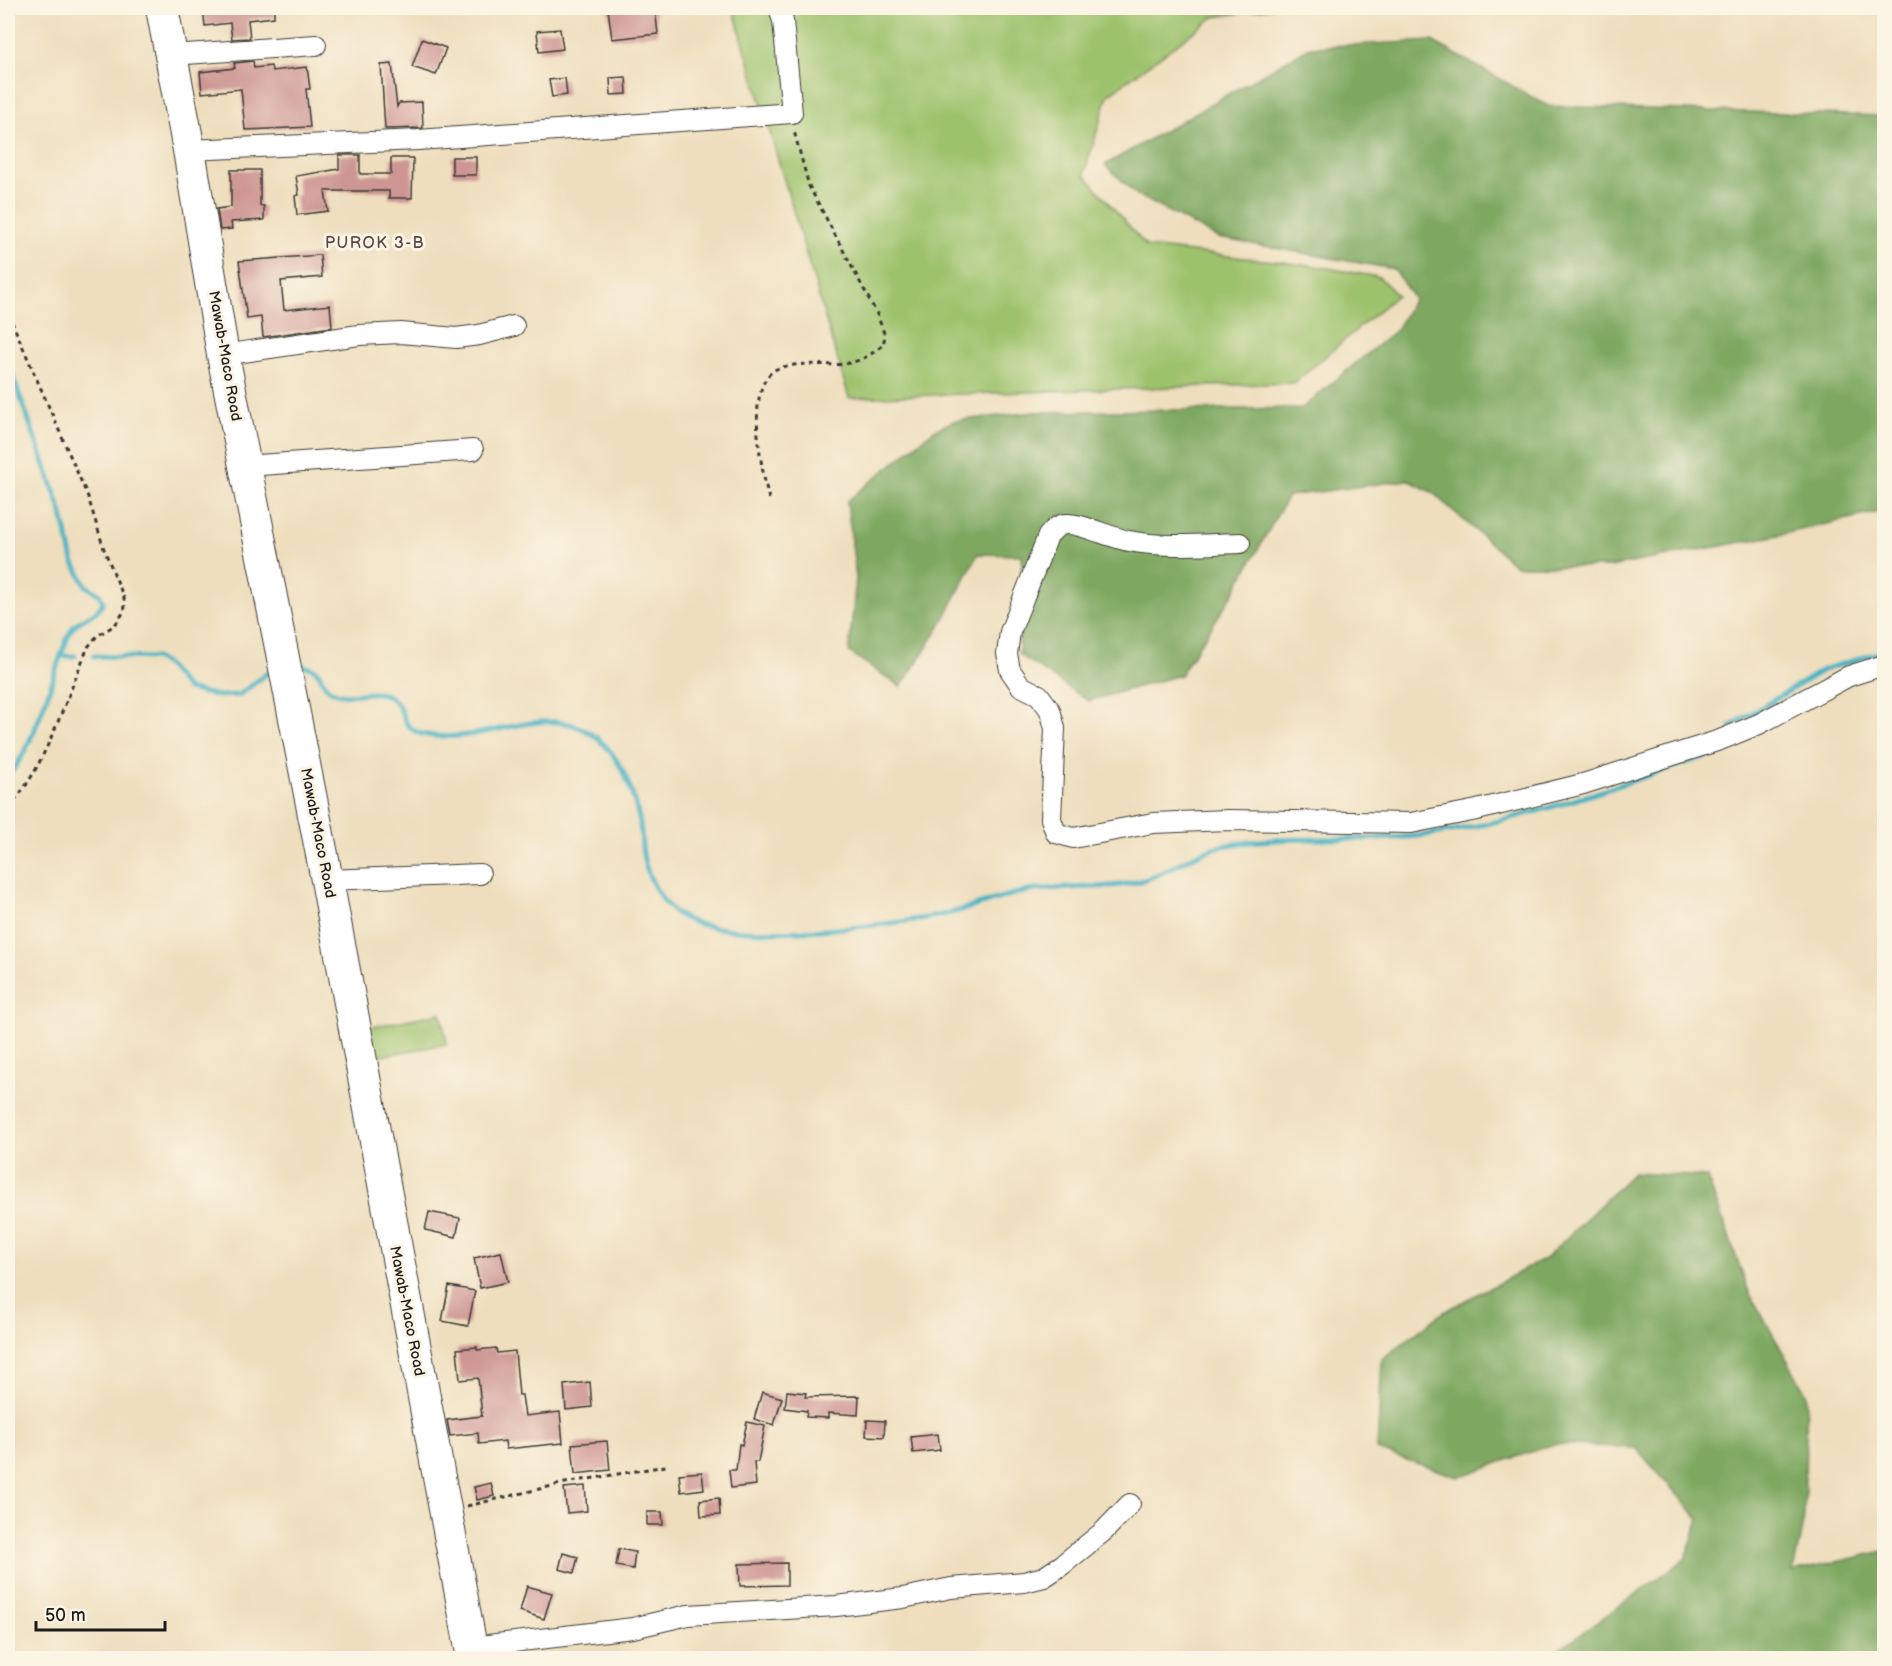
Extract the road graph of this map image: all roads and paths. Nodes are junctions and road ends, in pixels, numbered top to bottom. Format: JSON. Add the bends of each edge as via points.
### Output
{"nodes":[{"id":1,"x":162,"y":8,"type":"edge"},
{"id":2,"x":779,"y":8,"type":"edge"},
{"id":3,"x":316,"y":45,"type":"dead end"},
{"id":4,"x":171,"y":55,"type":"junction"},
{"id":5,"x":792,"y":113,"type":"junction"},
{"id":6,"x":189,"y":150,"type":"junction"},
{"id":7,"x":8,"y":313,"type":"edge"},
{"id":8,"x":514,"y":326,"type":"dead end"},
{"id":9,"x":223,"y":355,"type":"junction"},
{"id":10,"x":473,"y":450,"type":"dead end"},
{"id":11,"x":245,"y":466,"type":"junction"},
{"id":12,"x":769,"y":499,"type":"dead end"},
{"id":13,"x":1240,"y":543,"type":"dead end"},
{"id":14,"x":1884,"y":665,"type":"edge"},
{"id":15,"x":8,"y":806,"type":"edge"},
{"id":16,"x":480,"y":874,"type":"dead end"},
{"id":17,"x":327,"y":880,"type":"junction"},
{"id":18,"x":666,"y":1466,"type":"dead end"},
{"id":19,"x":1130,"y":1504,"type":"dead end"},
{"id":20,"x":445,"y":1511,"type":"junction"},
{"id":21,"x":472,"y":1653,"type":"edge"}],
"edges":[{"from":1,"to":4,"type":"main road","name":"Mawab-Maco Road"},
{"from":2,"to":5,"type":"street"},
{"from":3,"to":4,"type":"street"},
{"from":4,"to":6,"type":"main road","name":"Mawab-Maco Road"},
{"from":5,"to":6,"type":"street","via":[[418,140]]},
{"from":5,"to":12,"type":"path","via":[[809,186],[885,336],[883,345],[860,360],[838,366],[782,367],[772,371],[762,386],[758,442]]},
{"from":6,"to":9,"type":"main road","name":"Mawab-Maco Road"},
{"from":7,"to":15,"type":"path","via":[[88,497],[125,610],[115,626],[88,647],[32,777]]},
{"from":8,"to":9,"type":"street","via":[[456,338],[401,333],[359,335]]},
{"from":9,"to":11,"type":"main road","name":"Mawab-Maco Road"},
{"from":10,"to":11,"type":"street"},
{"from":11,"to":17,"type":"main road","name":"Mawab-Maco Road"},
{"from":13,"to":14,"type":"street","via":[[1130,542],[1066,524],[1056,527],[1048,536],[1010,632],[1007,654],[1010,670],[1021,686],[1039,695],[1050,710],[1055,728],[1051,819],[1056,833],[1073,838],[1153,823],[1227,820],[1411,823],[1477,810],[1583,784],[1720,740],[1850,676]]},
{"from":16,"to":17,"type":"street"},
{"from":17,"to":20,"type":"main road","name":"Mawab-Maco Road"},
{"from":18,"to":20,"type":"path","via":[[565,1483]]},
{"from":19,"to":21,"type":"street","via":[[1062,1565],[1024,1582],[951,1588],[836,1606],[688,1616]]},
{"from":20,"to":21,"type":"main road","name":"Mawab-Maco Road"}]}
